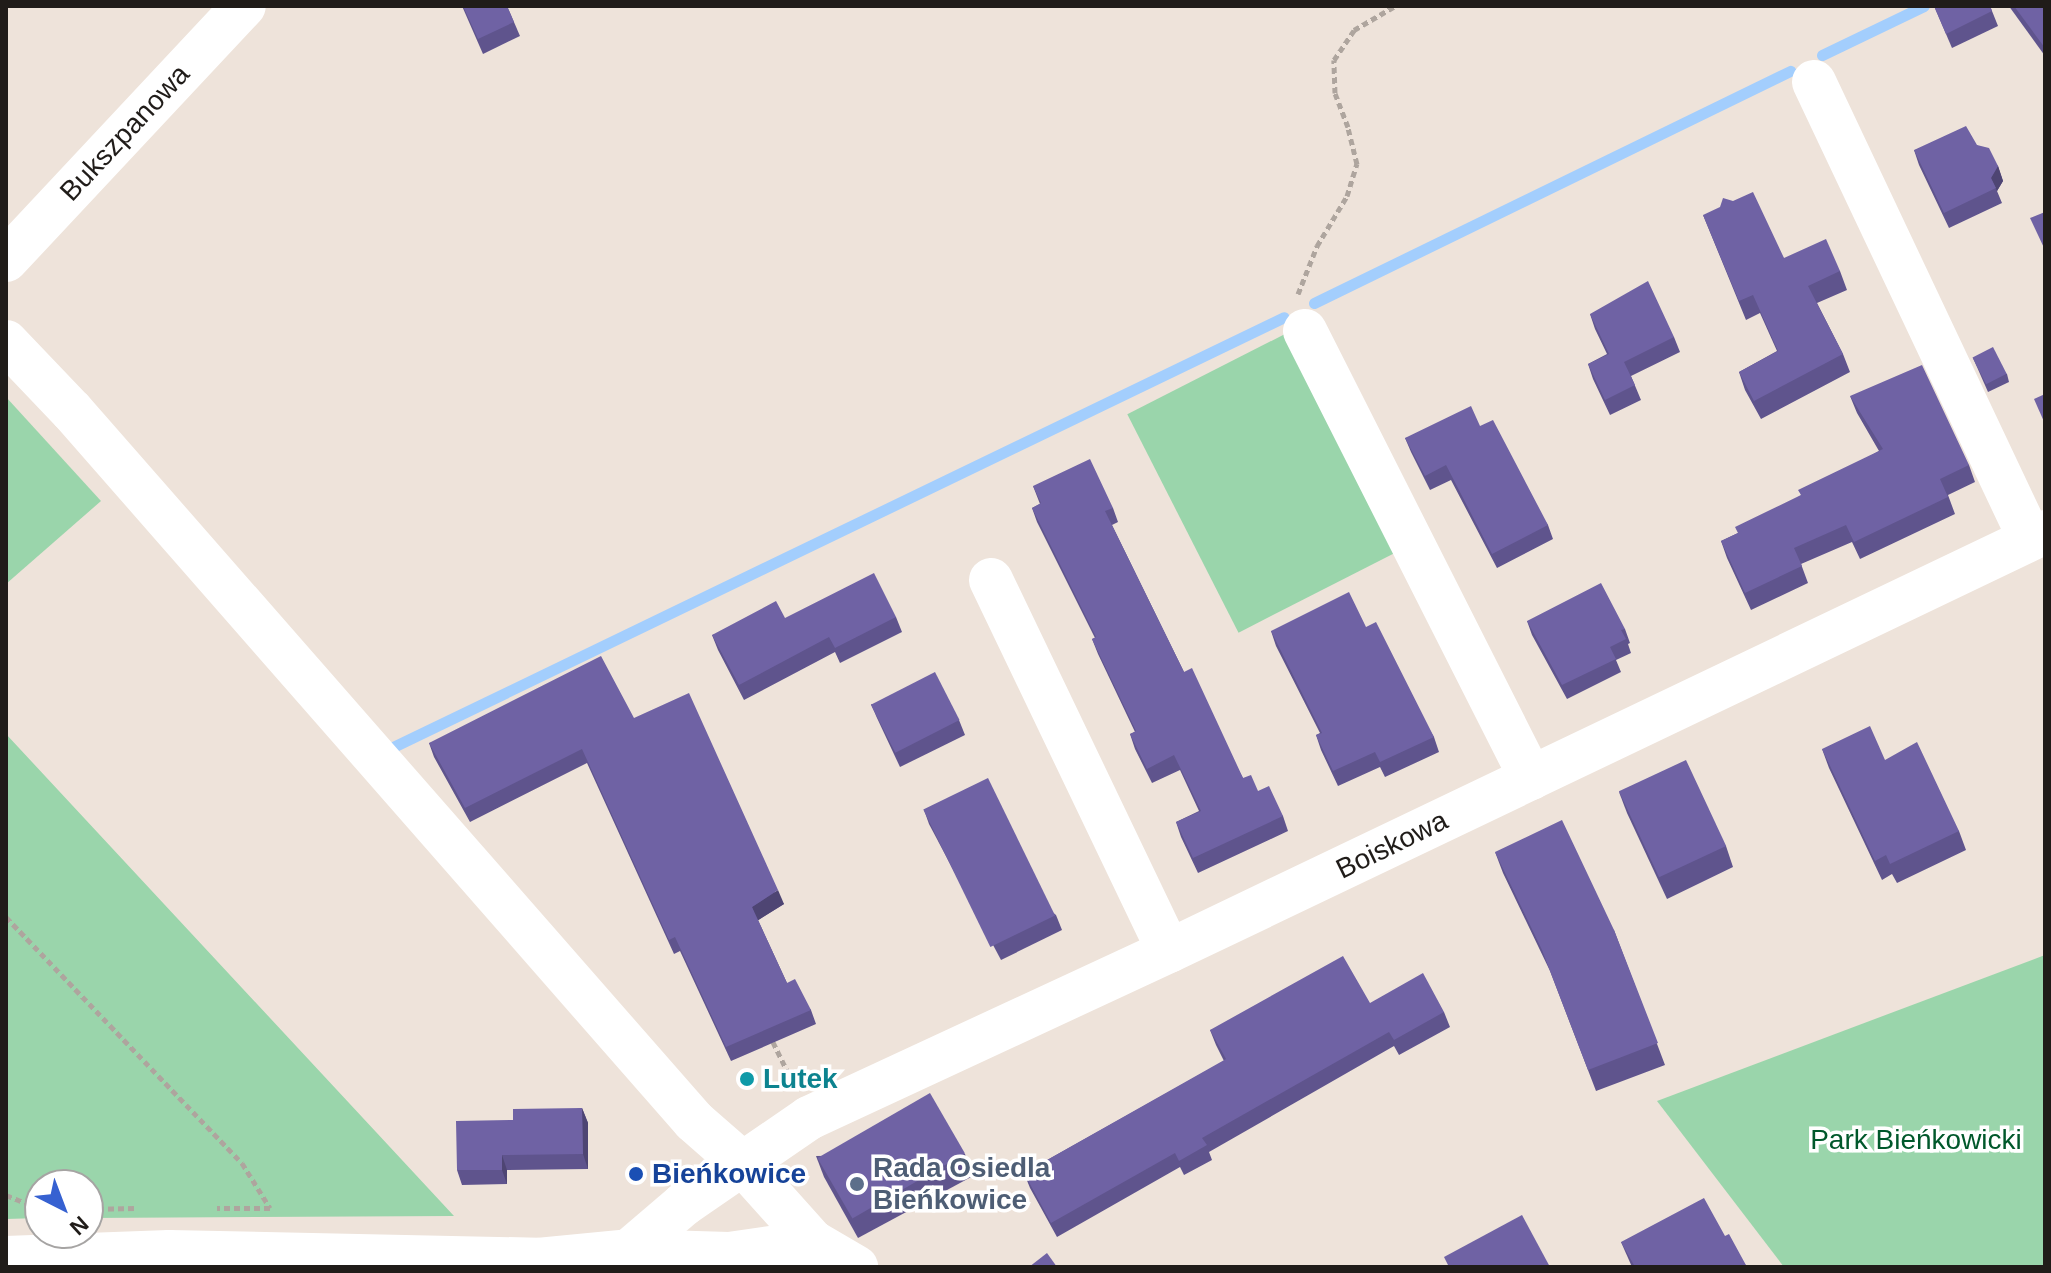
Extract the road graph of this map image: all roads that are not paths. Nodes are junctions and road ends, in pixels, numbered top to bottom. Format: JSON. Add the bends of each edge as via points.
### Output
{"nodes":[{"id":1,"x":244,"y":6,"type":"edge"},
{"id":2,"x":1814,"y":82,"type":"dead end"},
{"id":3,"x":6,"y":260,"type":"edge"},
{"id":4,"x":1305,"y":331,"type":"road end"},
{"id":5,"x":6,"y":342,"type":"edge"},
{"id":6,"x":2037,"y":536,"type":"edge"},
{"id":7,"x":991,"y":580,"type":"dead end"},
{"id":8,"x":1531,"y":778,"type":"junction"},
{"id":9,"x":1169,"y":951,"type":"junction"},
{"id":10,"x":742,"y":1163,"type":"junction"},
{"id":11,"x":813,"y":1242,"type":"junction"},
{"id":12,"x":629,"y":1251,"type":"junction"},
{"id":13,"x":6,"y":1258,"type":"edge"},
{"id":14,"x":172,"y":1260,"type":"edge"},
{"id":15,"x":856,"y":1267,"type":"edge"}],
"edges":[{"from":1,"to":3,"type":"street","name":"Bukszpanowa"},
{"from":2,"to":6,"type":"street"},
{"from":4,"to":8,"type":"street"},
{"from":5,"to":10,"type":"street","via":[[694,1121]]},
{"from":6,"to":8,"type":"street","name":"Boiskowa"},
{"from":7,"to":9,"type":"street"},
{"from":8,"to":9,"type":"street","name":"Boiskowa"},
{"from":9,"to":10,"type":"street","name":"Boiskowa","via":[[809,1118]]},
{"from":10,"to":11,"type":"street"},
{"from":10,"to":12,"type":"street","name":"Boiskowa"},
{"from":11,"to":12,"type":"street","via":[[729,1254]]},
{"from":11,"to":15,"type":"street"},
{"from":12,"to":14,"type":"street","via":[[538,1260]]},
{"from":13,"to":14,"type":"street"}]}
